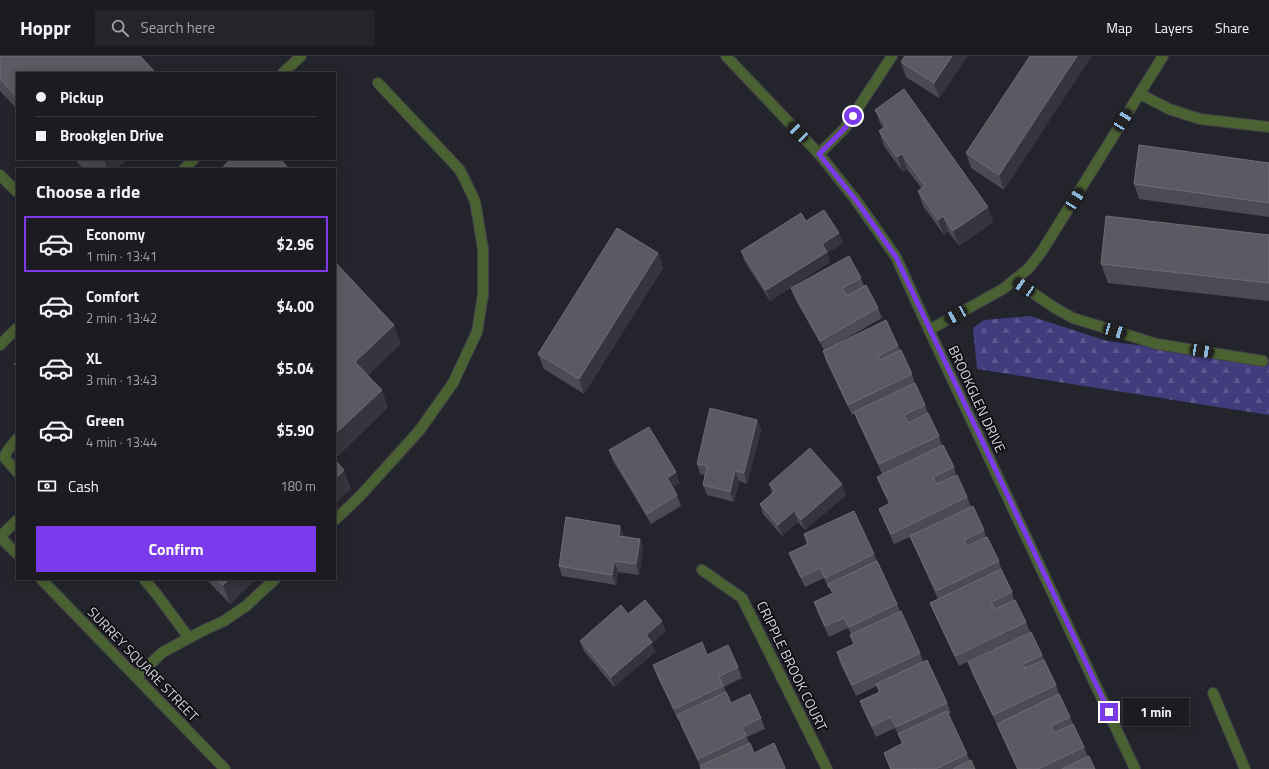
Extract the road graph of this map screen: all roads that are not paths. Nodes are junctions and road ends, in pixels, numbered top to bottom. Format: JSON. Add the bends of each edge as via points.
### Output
{"nodes":[{"id":1,"x":301,"y":56,"type":"edge"},
{"id":2,"x":726,"y":56,"type":"edge"},
{"id":3,"x":892,"y":56,"type":"edge"},
{"id":4,"x":1163,"y":56,"type":"edge"},
{"id":5,"x":284,"y":72,"type":"edge"},
{"id":6,"x":378,"y":83,"type":"dead end"},
{"id":7,"x":1140,"y":94,"type":"junction"},
{"id":8,"x":1269,"y":127,"type":"edge"},
{"id":9,"x":819,"y":154,"type":"junction"},
{"id":10,"x":193,"y":160,"type":"edge"},
{"id":11,"x":185,"y":168,"type":"edge"},
{"id":12,"x":0,"y":175,"type":"edge"},
{"id":13,"x":16,"y":191,"type":"edge"},
{"id":14,"x":1014,"y":280,"type":"junction"},
{"id":15,"x":16,"y":329,"type":"edge"},
{"id":16,"x":929,"y":330,"type":"junction"},
{"id":17,"x":0,"y":345,"type":"edge"},
{"id":18,"x":1263,"y":361,"type":"dead end"},
{"id":19,"x":16,"y":440,"type":"edge"},
{"id":20,"x":16,"y":471,"type":"edge"},
{"id":21,"x":336,"y":519,"type":"edge"},
{"id":22,"x":16,"y":521,"type":"edge"},
{"id":23,"x":0,"y":537,"type":"edge"},
{"id":24,"x":16,"y":553,"type":"edge"},
{"id":25,"x":702,"y":570,"type":"dead end"},
{"id":26,"x":42,"y":580,"type":"edge"},
{"id":27,"x":145,"y":580,"type":"edge"},
{"id":28,"x":273,"y":580,"type":"edge"},
{"id":29,"x":189,"y":638,"type":"junction"},
{"id":30,"x":136,"y":677,"type":"junction"},
{"id":31,"x":1213,"y":693,"type":"dead end"},
{"id":32,"x":226,"y":769,"type":"edge"},
{"id":33,"x":827,"y":769,"type":"edge"},
{"id":34,"x":1136,"y":769,"type":"edge"},
{"id":35,"x":1245,"y":769,"type":"edge"}],
"edges":[{"from":1,"to":5,"type":"street"},
{"from":2,"to":9,"type":"street","name":"BROOKGLEN DRIVE"},
{"from":3,"to":9,"type":"street","via":[[845,128]]},
{"from":4,"to":7,"type":"street"},
{"from":6,"to":21,"type":"street","via":[[460,170],[475,201],[483,249],[483,295],[477,332],[453,383],[419,431]]},
{"from":7,"to":8,"type":"street","via":[[1169,109],[1200,119]]},
{"from":7,"to":14,"type":"street","via":[[1042,252],[1028,269]]},
{"from":9,"to":16,"type":"street","name":"BROOKGLEN DRIVE","via":[[896,257]]},
{"from":10,"to":11,"type":"street"},
{"from":12,"to":13,"type":"street"},
{"from":14,"to":16,"type":"street","via":[[1004,289]]},
{"from":14,"to":18,"type":"street","via":[[1074,318],[1157,344]]},
{"from":15,"to":17,"type":"street"},
{"from":16,"to":34,"type":"street","name":"BROOKGLEN DRIVE"},
{"from":19,"to":20,"type":"street","via":[[4,457]]},
{"from":22,"to":23,"type":"street"},
{"from":23,"to":24,"type":"street"},
{"from":25,"to":33,"type":"street","name":"CRIPPLE BROOK COURT","via":[[742,598]]},
{"from":26,"to":30,"type":"street","name":"SURREY SQUARE STREET"},
{"from":27,"to":29,"type":"street"},
{"from":28,"to":29,"type":"street","via":[[246,606],[224,621]]},
{"from":29,"to":30,"type":"street","via":[[163,652]]},
{"from":30,"to":32,"type":"street","name":"SURREY SQUARE STREET"},
{"from":31,"to":35,"type":"street"}]}
